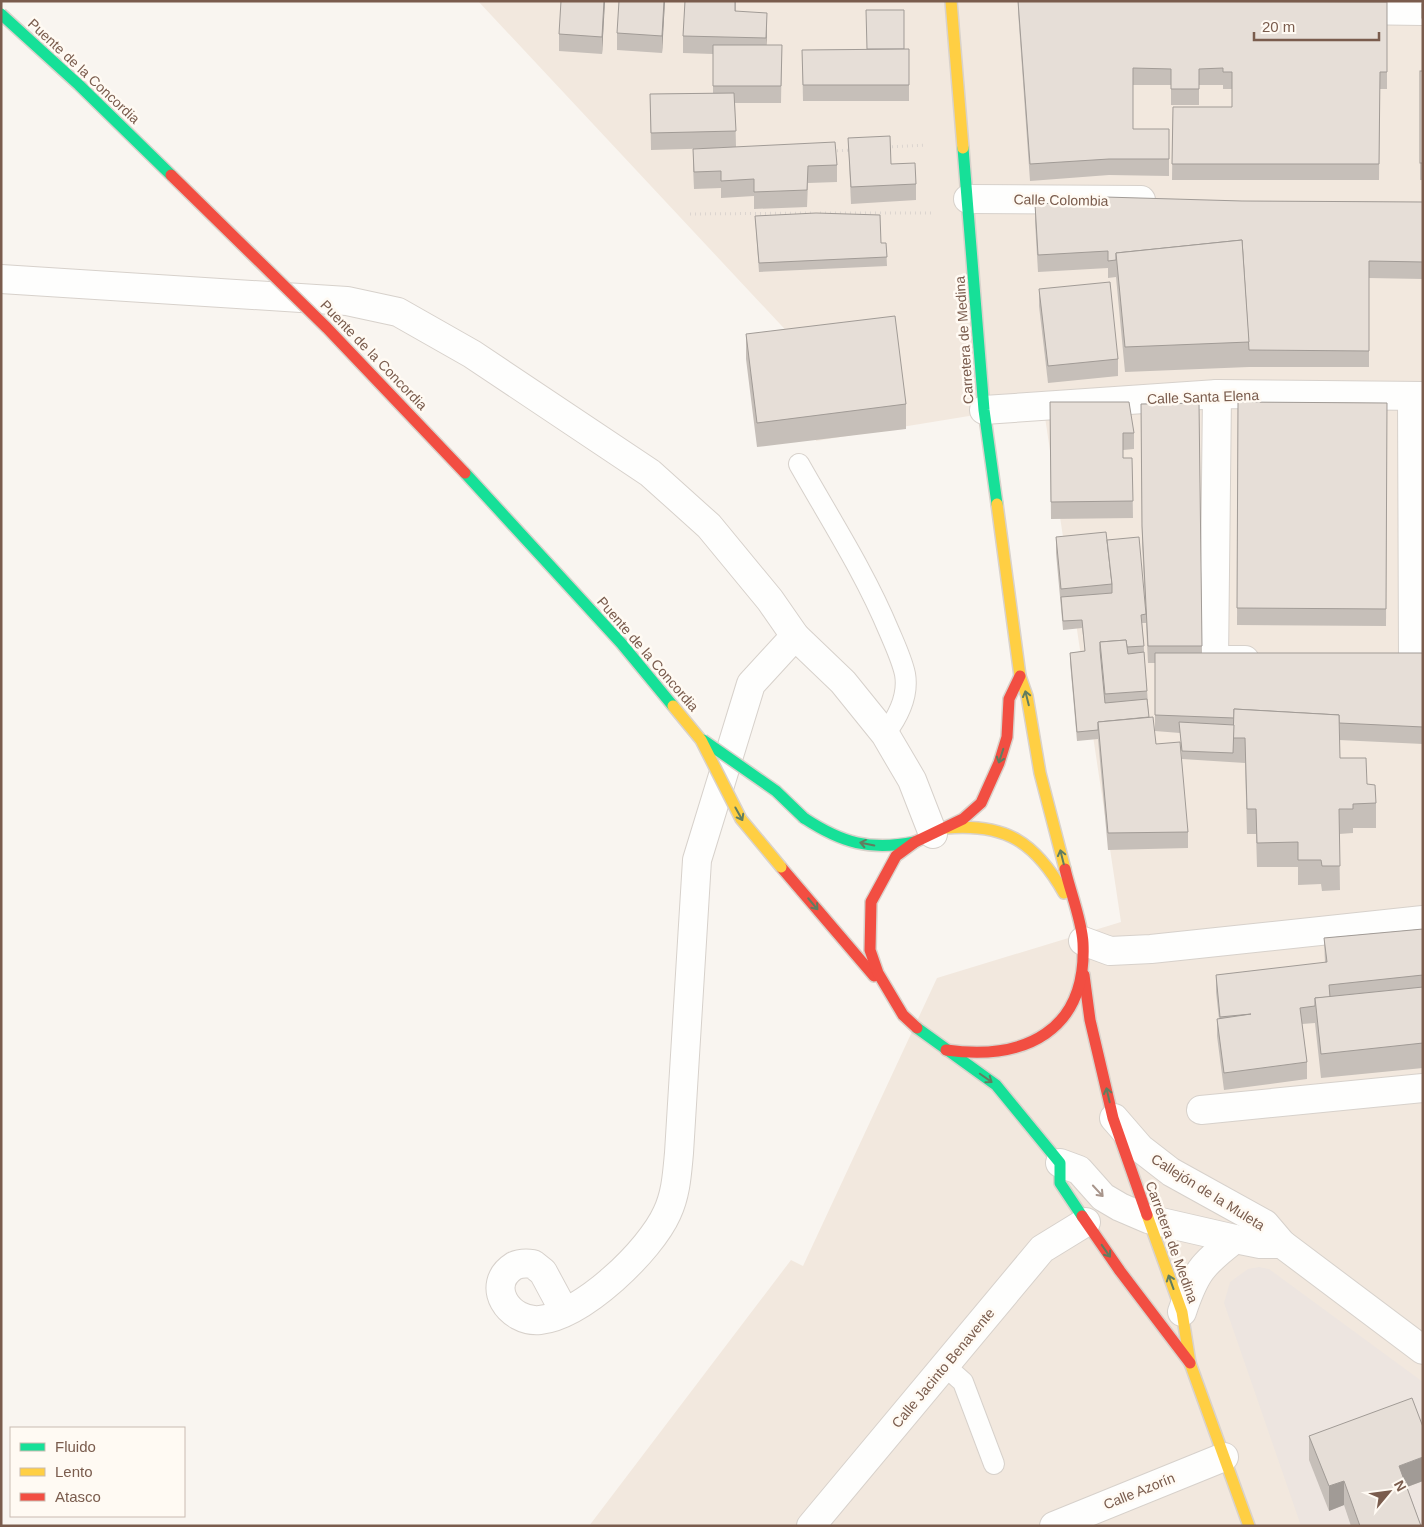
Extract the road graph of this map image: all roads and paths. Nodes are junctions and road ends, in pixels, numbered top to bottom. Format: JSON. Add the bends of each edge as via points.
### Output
{"nodes":[{"id":1,"x":951,"y":1,"type":"edge"},
{"id":2,"x":1325,"y":10,"type":"edge"},
{"id":3,"x":1423,"y":11,"type":"edge"},
{"id":4,"x":1,"y":14,"type":"edge"},
{"id":5,"x":963,"y":142,"type":"junction"},
{"id":6,"x":886,"y":148,"type":"edge"},
{"id":7,"x":857,"y":150,"type":"edge"},
{"id":8,"x":828,"y":151,"type":"edge"},
{"id":9,"x":1166,"y":201,"type":"edge"},
{"id":10,"x":969,"y":206,"type":"junction"},
{"id":11,"x":690,"y":214,"type":"dead end"},
{"id":12,"x":1,"y":279,"type":"edge"},
{"id":13,"x":1217,"y":394,"type":"junction"},
{"id":14,"x":1417,"y":396,"type":"edge"},
{"id":15,"x":984,"y":410,"type":"junction"},
{"id":16,"x":799,"y":464,"type":"dead end"},
{"id":17,"x":795,"y":636,"type":"junction"},
{"id":18,"x":1418,"y":659,"type":"edge"},
{"id":19,"x":1274,"y":660,"type":"edge"},
{"id":20,"x":1384,"y":660,"type":"edge"},
{"id":21,"x":1020,"y":676,"type":"junction"},
{"id":22,"x":885,"y":734,"type":"junction"},
{"id":23,"x":701,"y":740,"type":"junction"},
{"id":24,"x":930,"y":835,"type":"junction"},
{"id":25,"x":1423,"y":920,"type":"edge"},
{"id":26,"x":1081,"y":942,"type":"junction"},
{"id":27,"x":890,"y":995,"type":"junction"},
{"id":28,"x":946,"y":1050,"type":"junction"},
{"id":29,"x":1423,"y":1088,"type":"edge"},
{"id":30,"x":1201,"y":1110,"type":"dead end"},
{"id":31,"x":1113,"y":1118,"type":"junction"},
{"id":32,"x":1060,"y":1163,"type":"junction"},
{"id":33,"x":1148,"y":1219,"type":"junction"},
{"id":34,"x":1086,"y":1222,"type":"junction"},
{"id":35,"x":1235,"y":1240,"type":"junction"},
{"id":36,"x":1282,"y":1244,"type":"junction"},
{"id":37,"x":564,"y":1311,"type":"dead end"},
{"id":38,"x":1182,"y":1312,"type":"junction"},
{"id":39,"x":1423,"y":1350,"type":"edge"},
{"id":40,"x":1190,"y":1363,"type":"junction"},
{"id":41,"x":945,"y":1366,"type":"junction"},
{"id":42,"x":1224,"y":1457,"type":"junction"},
{"id":43,"x":994,"y":1464,"type":"dead end"},
{"id":44,"x":811,"y":1526,"type":"edge"},
{"id":45,"x":1054,"y":1526,"type":"edge"},
{"id":46,"x":1249,"y":1526,"type":"edge"}],
"edges":[{"from":1,"to":5,"type":"main road","name":"Carretera de Medina"},
{"from":2,"to":3,"type":"street"},
{"from":4,"to":23,"type":"main road","name":"Puente de la Concordia","bridge":true,"via":[[79,85],[327,328],[622,643]]},
{"from":5,"to":6,"type":"path"},
{"from":5,"to":10,"type":"main road","name":"Carretera de Medina"},
{"from":7,"to":8,"type":"path"},
{"from":9,"to":10,"type":"street","name":"Calle Colombia"},
{"from":10,"to":11,"type":"path"},
{"from":10,"to":15,"type":"main road","name":"Carretera de Medina"},
{"from":12,"to":17,"type":"street","via":[[347,301],[398,312],[472,354],[650,473],[709,526]]},
{"from":13,"to":14,"type":"street","name":"Calle Santa Elena"},
{"from":13,"to":15,"type":"street","name":"Calle Santa Elena"},
{"from":13,"to":19,"type":"street","via":[[1214,660]]},
{"from":14,"to":18,"type":"street"},
{"from":15,"to":21,"type":"main road","name":"Carretera de Medina"},
{"from":16,"to":22,"type":"lane","via":[[878,604],[899,655],[905,675],[904,697],[898,717]]},
{"from":17,"to":22,"type":"street","via":[[843,682]]},
{"from":17,"to":37,"type":"street","via":[[751,684],[697,860],[679,1154],[676,1184],[667,1213],[651,1238],[619,1274],[588,1299]]},
{"from":18,"to":20,"type":"street"},
{"from":21,"to":24,"type":"main road","one_way":true,"via":[[1009,699],[1007,736],[992,781],[980,803],[963,819]]},
{"from":26,"to":21,"type":"main road","name":"Carretera de Medina","one_way":true},
{"from":22,"to":24,"type":"street","via":[[912,780]]},
{"from":24,"to":23,"type":"main road","one_way":true,"bridge":true,"via":[[893,847],[838,838],[804,818],[776,791]]},
{"from":23,"to":27,"type":"main road","one_way":true,"bridge":true,"via":[[741,820]]},
{"from":24,"to":26,"type":"main road","via":[[962,826],[987,826],[1009,832],[1025,842],[1057,879]]},
{"from":24,"to":27,"type":"main road","via":[[896,856],[871,902],[870,950]]},
{"from":25,"to":26,"type":"street","via":[[1151,949],[1110,951]]},
{"from":26,"to":28,"type":"main road","via":[[1076,992],[1067,1015],[1046,1033],[1024,1046],[998,1053],[971,1055]]},
{"from":31,"to":26,"type":"main road","name":"Carretera de Medina","one_way":true,"via":[[1090,1020]]},
{"from":27,"to":28,"type":"main road","via":[[903,1015]]},
{"from":28,"to":32,"type":"main road","one_way":true,"via":[[996,1085]]},
{"from":29,"to":30,"type":"street"},
{"from":31,"to":33,"type":"main road","name":"Carretera de Medina"},
{"from":31,"to":36,"type":"street","name":"Callejón de la Muleta","via":[[1140,1148],[1171,1172],[1265,1224]]},
{"from":32,"to":33,"type":"street","name":"Callejón de la Muleta","one_way":true,"via":[[1079,1170],[1103,1197]]},
{"from":32,"to":34,"type":"main road","via":[[1060,1183]]},
{"from":33,"to":35,"type":"street","name":"Callejón de la Muleta"},
{"from":38,"to":33,"type":"main road","name":"Carretera de Medina","one_way":true},
{"from":34,"to":40,"type":"main road","one_way":true},
{"from":34,"to":41,"type":"street","name":"Calle Jacinto Benavente","via":[[1042,1249]]},
{"from":35,"to":36,"type":"street","name":"Callejón de la Muleta"},
{"from":35,"to":38,"type":"street","via":[[1207,1261],[1196,1276]]},
{"from":36,"to":39,"type":"street","name":"Callejón de la Muleta"},
{"from":38,"to":40,"type":"main road","name":"Carretera de Medina"},
{"from":40,"to":42,"type":"main road","name":"Carretera de Medina"},
{"from":41,"to":43,"type":"lane","via":[[963,1382]]},
{"from":41,"to":44,"type":"street","name":"Calle Jacinto Benavente"},
{"from":42,"to":45,"type":"street","name":"Calle Azorín"},
{"from":42,"to":46,"type":"main road","name":"Carretera de Medina"}]}
